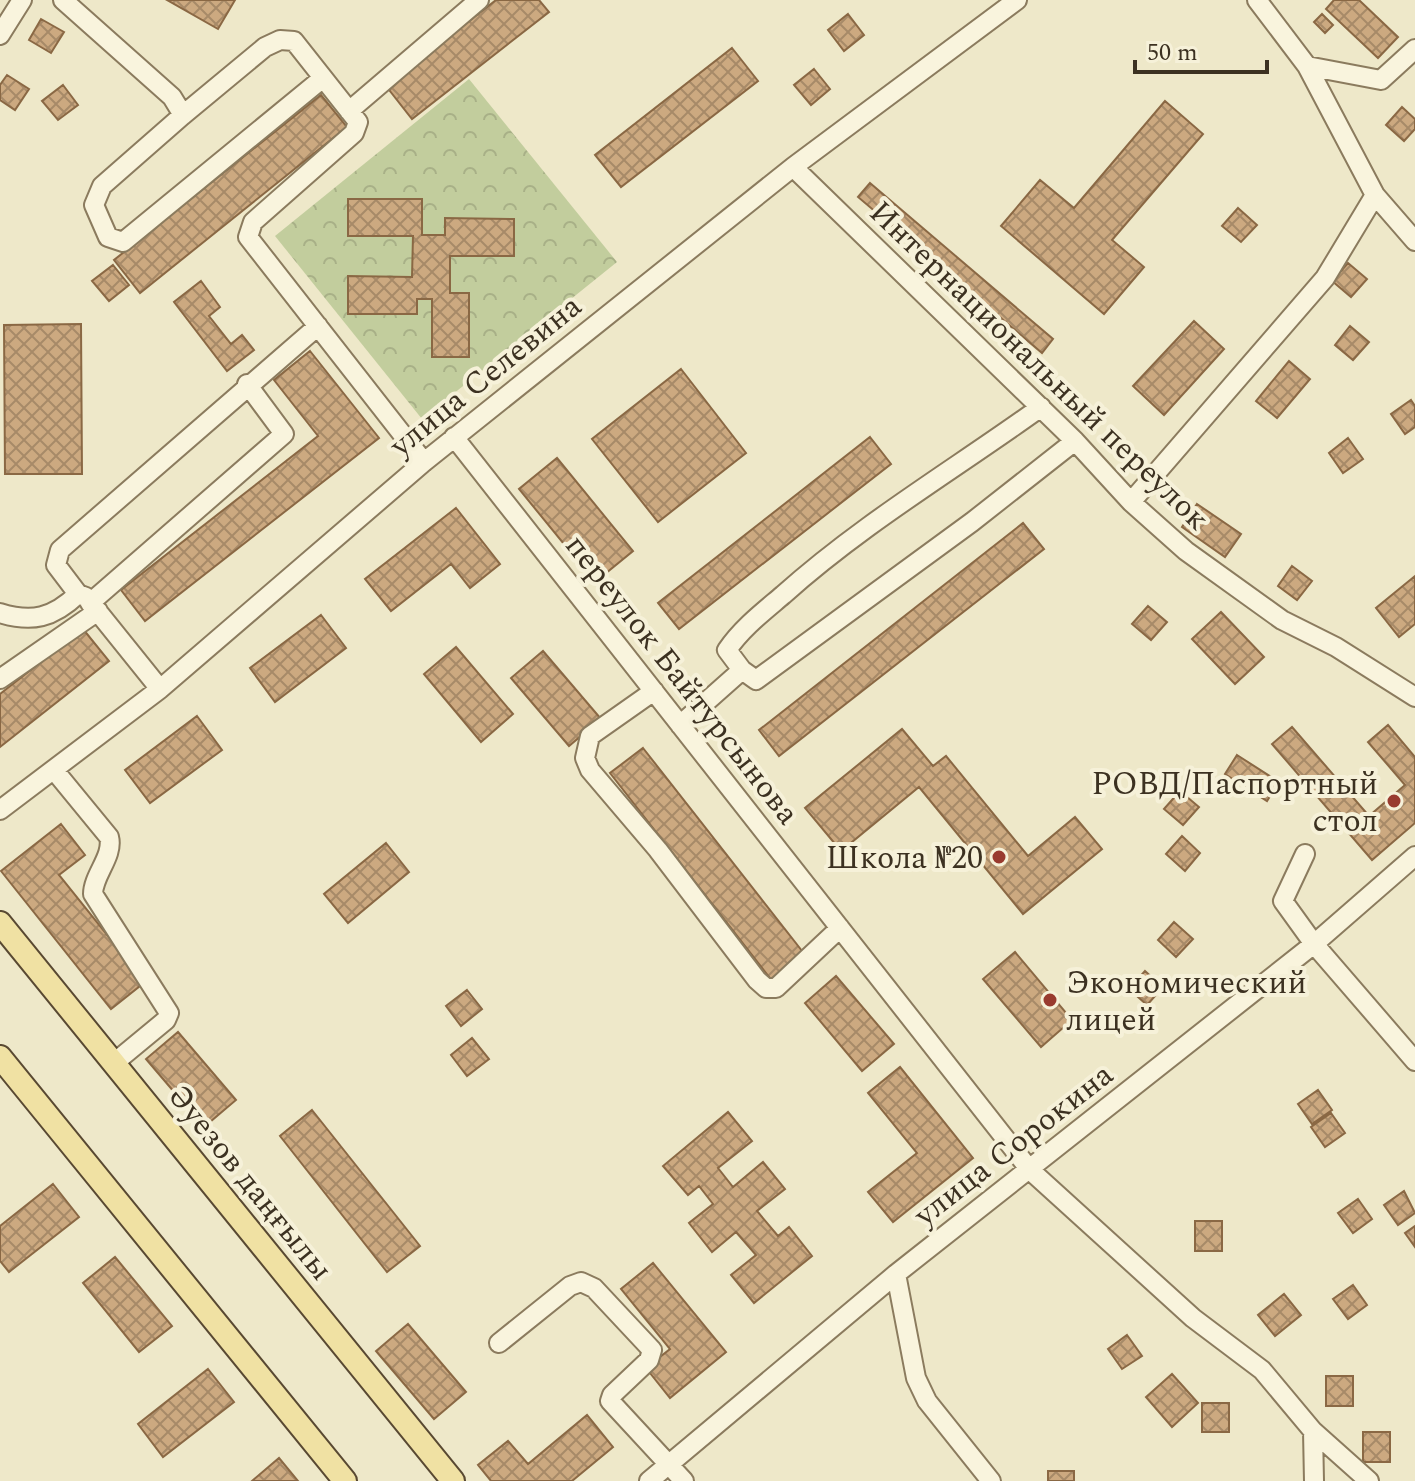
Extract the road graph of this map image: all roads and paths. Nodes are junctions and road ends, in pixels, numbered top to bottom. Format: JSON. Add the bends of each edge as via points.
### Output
{"nodes":[{"id":1,"x":22,"y":0,"type":"edge"},
{"id":2,"x":63,"y":0,"type":"edge"},
{"id":3,"x":479,"y":0,"type":"edge"},
{"id":4,"x":1017,"y":0,"type":"edge"},
{"id":5,"x":1257,"y":0,"type":"edge"},
{"id":6,"x":0,"y":35,"type":"edge"},
{"id":7,"x":1415,"y":49,"type":"edge"},
{"id":8,"x":1307,"y":66,"type":"junction"},
{"id":9,"x":323,"y":78,"type":"junction"},
{"id":10,"x":349,"y":111,"type":"junction"},
{"id":11,"x":183,"y":115,"type":"junction"},
{"id":12,"x":793,"y":167,"type":"junction"},
{"id":13,"x":1375,"y":195,"type":"junction"},
{"id":14,"x":1415,"y":241,"type":"edge"},
{"id":15,"x":318,"y":326,"type":"junction"},
{"id":16,"x":247,"y":384,"type":"junction"},
{"id":17,"x":1041,"y":407,"type":"junction"},
{"id":18,"x":454,"y":437,"type":"junction"},
{"id":19,"x":1075,"y":441,"type":"junction"},
{"id":20,"x":424,"y":462,"type":"junction"},
{"id":21,"x":1131,"y":502,"type":"junction"},
{"id":22,"x":89,"y":603,"type":"junction"},
{"id":23,"x":0,"y":613,"type":"edge"},
{"id":24,"x":742,"y":670,"type":"junction"},
{"id":25,"x":0,"y":679,"type":"edge"},
{"id":26,"x":160,"y":689,"type":"junction"},
{"id":27,"x":654,"y":691,"type":"junction"},
{"id":28,"x":1415,"y":697,"type":"edge"},
{"id":29,"x":680,"y":725,"type":"junction"},
{"id":30,"x":54,"y":770,"type":"junction"},
{"id":31,"x":0,"y":810,"type":"edge"},
{"id":32,"x":1305,"y":854,"type":"dead end"},
{"id":33,"x":1415,"y":856,"type":"edge"},
{"id":34,"x":0,"y":923,"type":"edge"},
{"id":35,"x":840,"y":928,"type":"junction"},
{"id":36,"x":1314,"y":944,"type":"junction"},
{"id":37,"x":0,"y":1057,"type":"edge"},
{"id":38,"x":1415,"y":1061,"type":"edge"},
{"id":39,"x":114,"y":1063,"type":"junction"},
{"id":40,"x":1030,"y":1170,"type":"junction"},
{"id":41,"x":896,"y":1274,"type":"junction"},
{"id":42,"x":499,"y":1343,"type":"dead end"},
{"id":43,"x":1313,"y":1431,"type":"junction"},
{"id":44,"x":670,"y":1463,"type":"junction"},
{"id":45,"x":345,"y":1481,"type":"edge"},
{"id":46,"x":453,"y":1481,"type":"edge"},
{"id":47,"x":649,"y":1481,"type":"edge"},
{"id":48,"x":684,"y":1481,"type":"edge"},
{"id":49,"x":991,"y":1481,"type":"edge"},
{"id":50,"x":1314,"y":1481,"type":"edge"},
{"id":51,"x":1369,"y":1481,"type":"edge"}],
"edges":[{"from":1,"to":6,"type":"street"},
{"from":2,"to":11,"type":"street","via":[[172,97]]},
{"from":3,"to":10,"type":"street"},
{"from":4,"to":12,"type":"street","name":"улица Селевина"},
{"from":5,"to":8,"type":"street"},
{"from":7,"to":8,"type":"street","via":[[1381,80]]},
{"from":8,"to":13,"type":"street"},
{"from":9,"to":10,"type":"street"},
{"from":9,"to":11,"type":"street","via":[[294,41],[280,40]]},
{"from":9,"to":11,"type":"street","via":[[123,242],[108,237],[94,205],[102,186]]},
{"from":10,"to":15,"type":"street","via":[[358,122],[354,133],[253,222],[248,237]]},
{"from":12,"to":17,"type":"street","name":"Интернациональный переулок"},
{"from":12,"to":18,"type":"street","name":"улица Селевина"},
{"from":13,"to":14,"type":"street"},
{"from":13,"to":21,"type":"street","via":[[1325,278]]},
{"from":15,"to":16,"type":"street"},
{"from":15,"to":20,"type":"street"},
{"from":16,"to":22,"type":"street","via":[[60,550],[56,565]]},
{"from":16,"to":22,"type":"street","via":[[284,434]]},
{"from":17,"to":19,"type":"street","name":"Интернациональный переулок"},
{"from":17,"to":24,"type":"street","via":[[798,581],[727,650]]},
{"from":18,"to":20,"type":"street","name":"улица Селевина"},
{"from":18,"to":27,"type":"street","name":"переулок Байтурсынова"},
{"from":19,"to":21,"type":"street","name":"Интернациональный переулок"},
{"from":19,"to":24,"type":"street","via":[[756,680]]},
{"from":20,"to":26,"type":"street","name":"улица Селевина"},
{"from":21,"to":28,"type":"street","name":"Интернациональный переулок","via":[[1186,551],[1282,620]]},
{"from":22,"to":23,"type":"street","via":[[27,621]]},
{"from":22,"to":25,"type":"street"},
{"from":22,"to":26,"type":"street"},
{"from":24,"to":29,"type":"street"},
{"from":26,"to":30,"type":"street","name":"улица Селевина"},
{"from":27,"to":29,"type":"street","name":"переулок Байтурсынова"},
{"from":27,"to":35,"type":"street","via":[[590,736],[585,758],[590,770],[766,988],[776,988]]},
{"from":29,"to":35,"type":"street","name":"переулок Байтурсынова"},
{"from":30,"to":31,"type":"street","name":"улица Селевина"},
{"from":30,"to":39,"type":"street","via":[[109,837],[93,894],[169,1013]]},
{"from":32,"to":36,"type":"street","via":[[1283,901]]},
{"from":33,"to":36,"type":"street","name":"улица Сорокина"},
{"from":34,"to":39,"type":"main road","name":"Әуезов даңғылы"},
{"from":35,"to":40,"type":"street","name":"переулок Байтурсынова"},
{"from":36,"to":38,"type":"street"},
{"from":36,"to":40,"type":"street","name":"улица Сорокина"},
{"from":37,"to":45,"type":"main road"},
{"from":39,"to":46,"type":"main road","name":"Әуезов даңғылы"},
{"from":40,"to":41,"type":"street","name":"улица Сорокина"},
{"from":40,"to":43,"type":"street","name":"переулок Байтурсынова","via":[[1151,1280],[1262,1370]]},
{"from":41,"to":44,"type":"street","name":"улица Сорокина"},
{"from":41,"to":49,"type":"street","via":[[916,1378],[927,1401]]},
{"from":42,"to":44,"type":"street","via":[[570,1286],[581,1282],[594,1288],[652,1350],[649,1360],[610,1401]]},
{"from":43,"to":50,"type":"street"},
{"from":43,"to":51,"type":"street","name":"переулок Байтурсынова"},
{"from":44,"to":47,"type":"street","name":"улица Сорокина"},
{"from":44,"to":48,"type":"street"}]}
